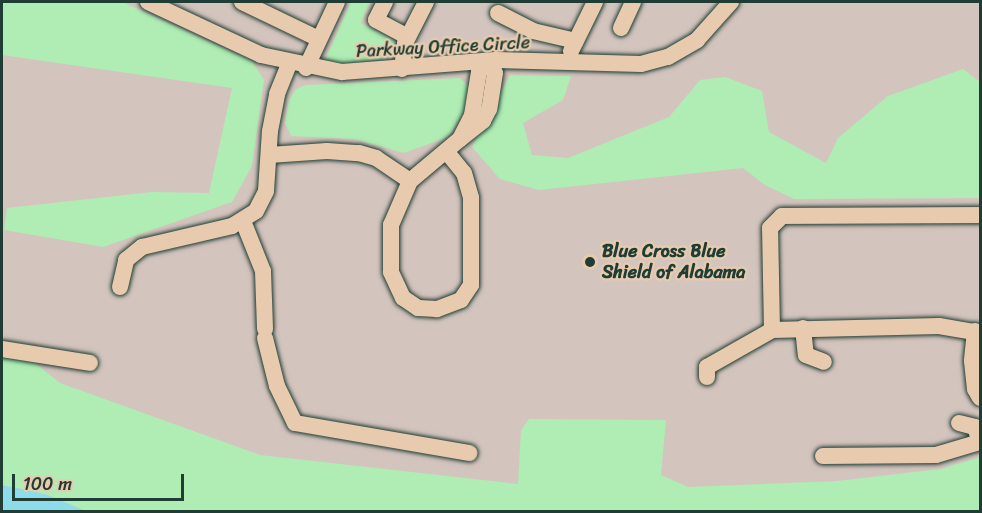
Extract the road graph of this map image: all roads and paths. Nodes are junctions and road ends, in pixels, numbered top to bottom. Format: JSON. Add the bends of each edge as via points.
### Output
{"nodes":[{"id":1,"x":148,"y":2,"type":"edge"},
{"id":2,"x":242,"y":2,"type":"edge"},
{"id":3,"x":337,"y":2,"type":"edge"},
{"id":4,"x":385,"y":2,"type":"edge"},
{"id":5,"x":426,"y":2,"type":"edge"},
{"id":6,"x":595,"y":2,"type":"edge"},
{"id":7,"x":633,"y":2,"type":"edge"},
{"id":8,"x":731,"y":2,"type":"edge"},
{"id":9,"x":498,"y":13,"type":"dead end"},
{"id":10,"x":621,"y":28,"type":"dead end"},
{"id":11,"x":408,"y":37,"type":"junction"},
{"id":12,"x":319,"y":39,"type":"junction"},
{"id":13,"x":576,"y":41,"type":"junction"},
{"id":14,"x":487,"y":61,"type":"junction"},
{"id":15,"x":566,"y":62,"type":"junction"},
{"id":16,"x":289,"y":64,"type":"junction"},
{"id":17,"x":306,"y":68,"type":"junction"},
{"id":18,"x":402,"y":69,"type":"junction"},
{"id":19,"x":446,"y":151,"type":"junction"},
{"id":20,"x":269,"y":155,"type":"junction"},
{"id":21,"x":410,"y":181,"type":"junction"},
{"id":22,"x":981,"y":215,"type":"edge"},
{"id":23,"x":243,"y":221,"type":"junction"},
{"id":24,"x":120,"y":287,"type":"dead end"},
{"id":25,"x":803,"y":328,"type":"junction"},
{"id":26,"x":772,"y":330,"type":"junction"},
{"id":27,"x":978,"y":332,"type":"edge"},
{"id":28,"x":2,"y":349,"type":"edge"},
{"id":29,"x":824,"y":362,"type":"dead end"},
{"id":30,"x":90,"y":363,"type":"dead end"},
{"id":31,"x":707,"y":377,"type":"dead end"},
{"id":32,"x":981,"y":398,"type":"edge"},
{"id":33,"x":959,"y":423,"type":"dead end"},
{"id":34,"x":981,"y":442,"type":"edge"},
{"id":35,"x":469,"y":453,"type":"dead end"},
{"id":36,"x":823,"y":456,"type":"dead end"}],
"edges":[{"from":1,"to":16,"type":"street","name":"Parkway Office Circle"},
{"from":2,"to":12,"type":"street"},
{"from":3,"to":12,"type":"street"},
{"from":4,"to":11,"type":"street","via":[[376,20]]},
{"from":5,"to":11,"type":"street"},
{"from":6,"to":13,"type":"street"},
{"from":7,"to":10,"type":"street"},
{"from":8,"to":15,"type":"street","name":"Parkway Office Circle","via":[[697,40],[668,57],[617,66]]},
{"from":9,"to":13,"type":"street","via":[[533,32]]},
{"from":11,"to":18,"type":"street"},
{"from":12,"to":17,"type":"street"},
{"from":13,"to":15,"type":"street"},
{"from":14,"to":15,"type":"street","name":"Parkway Office Circle"},
{"from":14,"to":18,"type":"street","name":"Parkway Office Circle"},
{"from":14,"to":19,"type":"street","via":[[479,72],[472,115],[460,139]]},
{"from":16,"to":17,"type":"street","name":"Parkway Office Circle"},
{"from":16,"to":20,"type":"street","via":[[277,94]]},
{"from":17,"to":18,"type":"street","name":"Parkway Office Circle","via":[[342,72]]},
{"from":19,"to":21,"type":"street"},
{"from":19,"to":21,"type":"street","via":[[464,173],[471,198],[473,261],[471,285],[461,300],[437,309],[418,308],[403,298],[391,272],[390,225]]},
{"from":20,"to":21,"type":"street","via":[[359,153],[376,158]]},
{"from":20,"to":23,"type":"street","via":[[266,191],[256,211]]},
{"from":22,"to":26,"type":"street","via":[[782,216],[770,228]]},
{"from":23,"to":24,"type":"street","via":[[142,247],[126,260]]},
{"from":23,"to":35,"type":"street","via":[[263,271],[265,333],[277,386],[295,423]]},
{"from":25,"to":26,"type":"street"},
{"from":25,"to":27,"type":"street","via":[[939,326]]},
{"from":25,"to":29,"type":"street","via":[[806,355]]},
{"from":26,"to":31,"type":"street","via":[[706,366]]},
{"from":27,"to":32,"type":"street","via":[[972,361],[975,389]]},
{"from":28,"to":30,"type":"street"},
{"from":33,"to":34,"type":"street","via":[[975,427]]},
{"from":34,"to":36,"type":"street","via":[[936,455]]}]}
